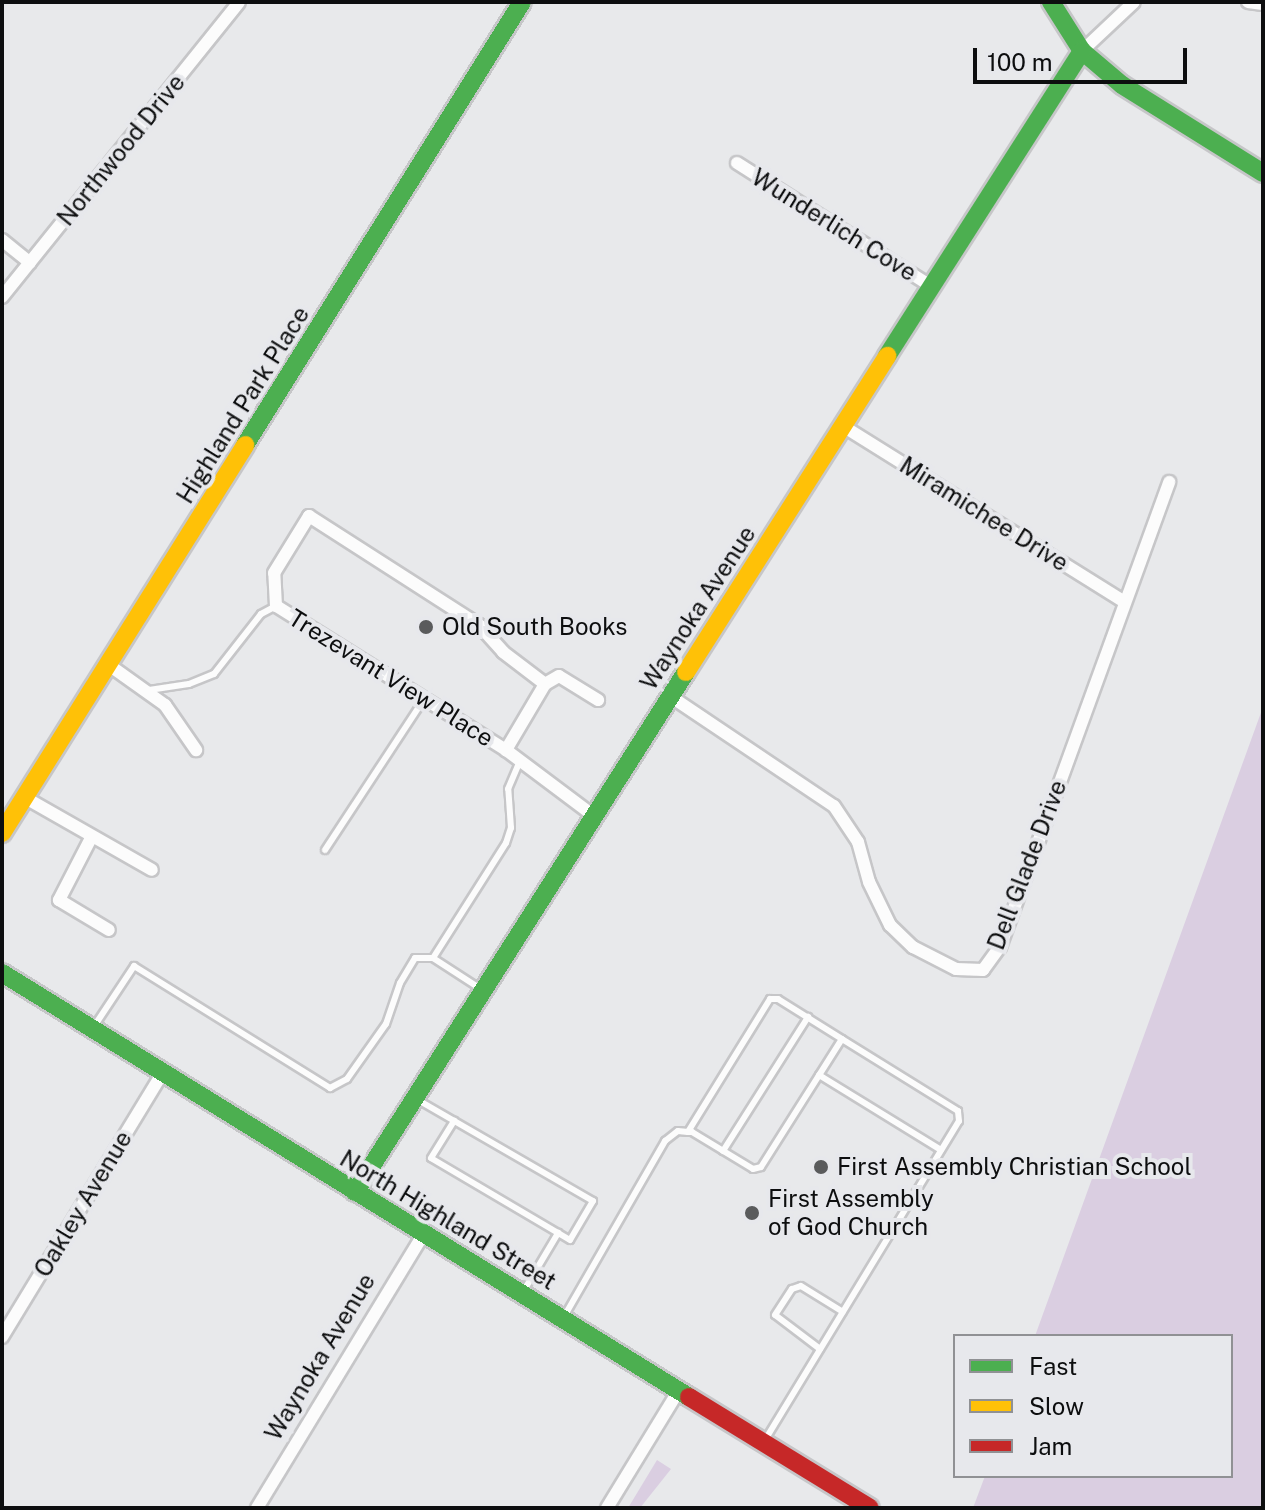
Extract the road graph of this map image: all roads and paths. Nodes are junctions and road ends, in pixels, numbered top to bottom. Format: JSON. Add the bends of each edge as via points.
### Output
{"nodes":[{"id":1,"x":239,"y":2,"type":"edge"},
{"id":2,"x":522,"y":2,"type":"edge"},
{"id":3,"x":1051,"y":2,"type":"edge"},
{"id":4,"x":1134,"y":2,"type":"edge"},
{"id":5,"x":1248,"y":2,"type":"edge"},
{"id":6,"x":1263,"y":4,"type":"edge"},
{"id":7,"x":1082,"y":51,"type":"junction"},
{"id":8,"x":737,"y":163,"type":"dead end"},
{"id":9,"x":1263,"y":173,"type":"edge"},
{"id":10,"x":2,"y":240,"type":"edge"},
{"id":11,"x":30,"y":263,"type":"junction"},
{"id":12,"x":931,"y":286,"type":"junction"},
{"id":13,"x":2,"y":297,"type":"edge"},
{"id":14,"x":843,"y":426,"type":"junction"},
{"id":15,"x":1169,"y":482,"type":"dead end"},
{"id":16,"x":1125,"y":602,"type":"junction"},
{"id":17,"x":276,"y":606,"type":"junction"},
{"id":18,"x":109,"y":665,"type":"junction"},
{"id":19,"x":545,"y":684,"type":"junction"},
{"id":20,"x":148,"y":690,"type":"junction"},
{"id":21,"x":670,"y":696,"type":"junction"},
{"id":22,"x":424,"y":699,"type":"junction"},
{"id":23,"x":598,"y":700,"type":"dead end"},
{"id":24,"x":196,"y":750,"type":"dead end"},
{"id":25,"x":506,"y":750,"type":"junction"},
{"id":26,"x":519,"y":763,"type":"junction"},
{"id":27,"x":24,"y":797,"type":"junction"},
{"id":28,"x":594,"y":816,"type":"junction"},
{"id":29,"x":2,"y":833,"type":"edge"},
{"id":30,"x":91,"y":838,"type":"junction"},
{"id":31,"x":325,"y":850,"type":"dead end"},
{"id":32,"x":152,"y":870,"type":"dead end"},
{"id":33,"x":109,"y":930,"type":"dead end"},
{"id":34,"x":433,"y":958,"type":"junction"},
{"id":35,"x":2,"y":973,"type":"edge"},
{"id":36,"x":484,"y":990,"type":"junction"},
{"id":37,"x":808,"y":1017,"type":"junction"},
{"id":38,"x":93,"y":1028,"type":"junction"},
{"id":39,"x":842,"y":1039,"type":"junction"},
{"id":40,"x":164,"y":1071,"type":"junction"},
{"id":41,"x":819,"y":1075,"type":"junction"},
{"id":42,"x":415,"y":1098,"type":"junction"},
{"id":43,"x":454,"y":1121,"type":"junction"},
{"id":44,"x":688,"y":1132,"type":"junction"},
{"id":45,"x":941,"y":1150,"type":"junction"},
{"id":46,"x":723,"y":1151,"type":"junction"},
{"id":47,"x":355,"y":1192,"type":"junction"},
{"id":48,"x":425,"y":1232,"type":"junction"},
{"id":49,"x":558,"y":1233,"type":"junction"},
{"id":50,"x":523,"y":1293,"type":"junction"},
{"id":51,"x":843,"y":1312,"type":"junction"},
{"id":52,"x":563,"y":1318,"type":"junction"},
{"id":53,"x":2,"y":1337,"type":"edge"},
{"id":54,"x":820,"y":1349,"type":"junction"},
{"id":55,"x":679,"y":1390,"type":"junction"},
{"id":56,"x":763,"y":1442,"type":"junction"},
{"id":57,"x":257,"y":1508,"type":"edge"},
{"id":58,"x":607,"y":1508,"type":"edge"},
{"id":59,"x":870,"y":1508,"type":"edge"}],
"edges":[{"from":1,"to":11,"type":"street","name":"Northwood Drive"},
{"from":2,"to":18,"type":"street","name":"Highland Park Place"},
{"from":3,"to":7,"type":"street"},
{"from":4,"to":7,"type":"street"},
{"from":5,"to":6,"type":"street"},
{"from":7,"to":9,"type":"street","via":[[1122,85]]},
{"from":7,"to":12,"type":"street","name":"Waynoka Avenue"},
{"from":8,"to":12,"type":"street","name":"Wunderlich Cove"},
{"from":10,"to":11,"type":"street"},
{"from":11,"to":13,"type":"street","name":"Northwood Drive"},
{"from":12,"to":14,"type":"street","name":"Waynoka Avenue"},
{"from":14,"to":16,"type":"street","name":"Miramichee Drive"},
{"from":14,"to":21,"type":"street","name":"Waynoka Avenue"},
{"from":15,"to":16,"type":"street","name":"Dell Glade Drive"},
{"from":16,"to":21,"type":"street","name":"Dell Glade Drive","via":[[1000,947],[983,970],[956,969],[913,947],[890,925],[869,882],[858,842],[834,806],[807,783]]},
{"from":17,"to":19,"type":"street","via":[[274,573],[309,516],[479,625],[503,652]]},
{"from":17,"to":20,"type":"lane","via":[[261,614],[205,680]]},
{"from":17,"to":22,"type":"street","name":"Trezevant View Place"},
{"from":18,"to":20,"type":"street"},
{"from":18,"to":27,"type":"street","name":"Highland Park Place"},
{"from":19,"to":23,"type":"street","via":[[559,676]]},
{"from":19,"to":25,"type":"street"},
{"from":20,"to":24,"type":"street"},
{"from":21,"to":28,"type":"street","name":"Waynoka Avenue"},
{"from":22,"to":25,"type":"street","name":"Trezevant View Place"},
{"from":22,"to":31,"type":"lane"},
{"from":25,"to":26,"type":"street","name":"Trezevant View Place"},
{"from":26,"to":28,"type":"street","name":"Trezevant View Place"},
{"from":26,"to":34,"type":"lane","via":[[508,789],[511,828],[506,843]]},
{"from":27,"to":29,"type":"street","name":"Highland Park Place"},
{"from":27,"to":30,"type":"street"},
{"from":28,"to":36,"type":"street","name":"Waynoka Avenue"},
{"from":30,"to":32,"type":"street"},
{"from":30,"to":33,"type":"street","via":[[59,900]]},
{"from":34,"to":36,"type":"lane"},
{"from":34,"to":38,"type":"lane","via":[[415,958],[386,1024],[347,1079],[330,1088],[134,966]]},
{"from":35,"to":38,"type":"street","name":"North Highland Street"},
{"from":36,"to":42,"type":"street","name":"Waynoka Avenue"},
{"from":37,"to":39,"type":"lane"},
{"from":37,"to":44,"type":"lane","via":[[770,999]]},
{"from":37,"to":46,"type":"lane"},
{"from":38,"to":40,"type":"street","name":"North Highland Street"},
{"from":39,"to":41,"type":"lane"},
{"from":39,"to":45,"type":"lane","via":[[958,1111],[959,1121]]},
{"from":40,"to":47,"type":"street","name":"North Highland Street"},
{"from":40,"to":53,"type":"street","name":"Oakley Avenue"},
{"from":41,"to":45,"type":"lane"},
{"from":41,"to":46,"type":"lane","via":[[761,1167],[753,1169]]},
{"from":42,"to":43,"type":"lane"},
{"from":42,"to":47,"type":"street","name":"Waynoka Avenue"},
{"from":43,"to":49,"type":"lane","via":[[431,1158]]},
{"from":43,"to":49,"type":"lane","via":[[593,1201],[570,1240]]},
{"from":44,"to":46,"type":"lane"},
{"from":44,"to":52,"type":"lane","via":[[665,1141]]},
{"from":45,"to":51,"type":"lane"},
{"from":47,"to":48,"type":"street","name":"North Highland Street"},
{"from":48,"to":50,"type":"street","name":"North Highland Street"},
{"from":48,"to":57,"type":"street","name":"Waynoka Avenue"},
{"from":49,"to":50,"type":"lane"},
{"from":50,"to":52,"type":"street","name":"North Highland Street"},
{"from":51,"to":54,"type":"lane"},
{"from":51,"to":54,"type":"lane","via":[[801,1286],[792,1289],[775,1315]]},
{"from":52,"to":55,"type":"street","name":"North Highland Street"},
{"from":54,"to":56,"type":"lane"},
{"from":55,"to":56,"type":"street","name":"North Highland Street"},
{"from":55,"to":58,"type":"street"},
{"from":56,"to":59,"type":"street","name":"North Highland Street"}]}
